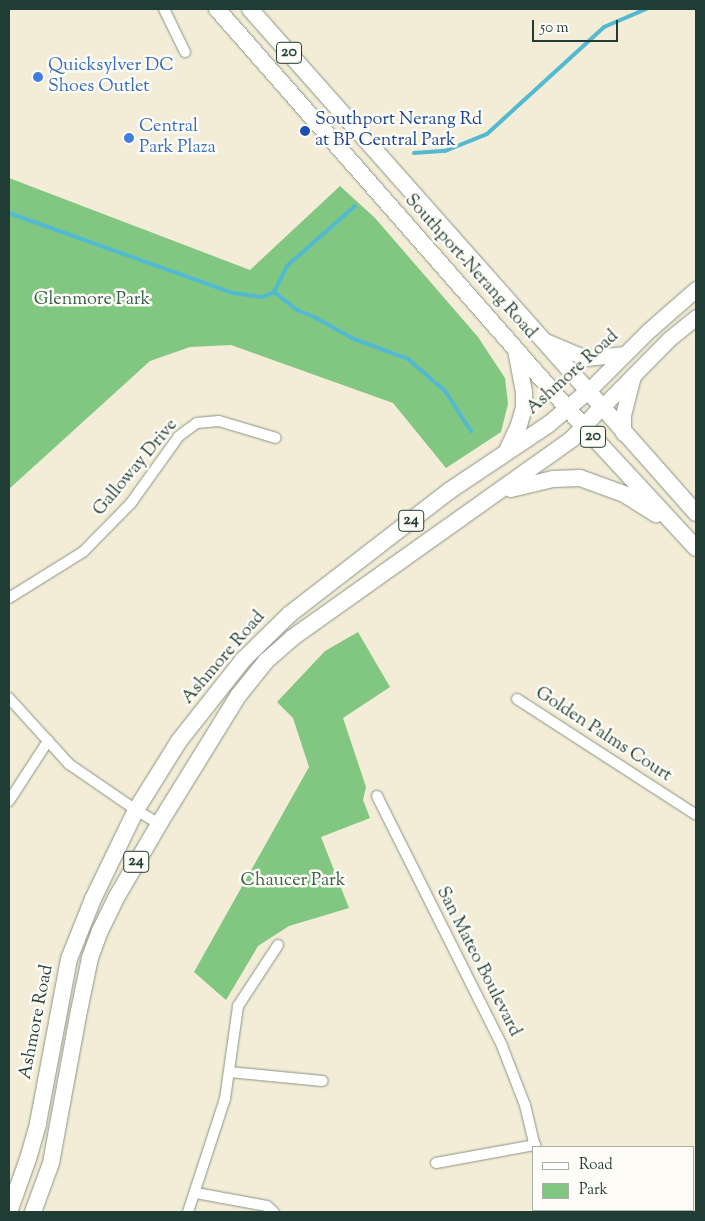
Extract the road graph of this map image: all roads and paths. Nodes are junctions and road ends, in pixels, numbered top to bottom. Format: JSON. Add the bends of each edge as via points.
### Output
{"nodes":[{"id":1,"x":164,"y":9,"type":"edge"},
{"id":2,"x":217,"y":9,"type":"edge"},
{"id":3,"x":250,"y":9,"type":"edge"},
{"id":4,"x":185,"y":52,"type":"dead end"},
{"id":5,"x":696,"y":289,"type":"edge"},
{"id":6,"x":696,"y":317,"type":"edge"},
{"id":7,"x":540,"y":338,"type":"junction"},
{"id":8,"x":516,"y":348,"type":"junction"},
{"id":9,"x":625,"y":354,"type":"junction"},
{"id":10,"x":634,"y":375,"type":"junction"},
{"id":11,"x":587,"y":392,"type":"junction"},
{"id":12,"x":568,"y":408,"type":"junction"},
{"id":13,"x":601,"y":408,"type":"junction"},
{"id":14,"x":584,"y":427,"type":"junction"},
{"id":15,"x":623,"y":433,"type":"junction"},
{"id":16,"x":276,"y":438,"type":"dead end"},
{"id":17,"x":506,"y":453,"type":"junction"},
{"id":18,"x":499,"y":492,"type":"junction"},
{"id":19,"x":696,"y":514,"type":"edge"},
{"id":20,"x":672,"y":524,"type":"junction"},
{"id":21,"x":696,"y":548,"type":"edge"},
{"id":22,"x":9,"y":598,"type":"edge"},
{"id":23,"x":9,"y":698,"type":"edge"},
{"id":24,"x":517,"y":698,"type":"dead end"},
{"id":25,"x":48,"y":742,"type":"junction"},
{"id":26,"x":377,"y":796,"type":"dead end"},
{"id":27,"x":9,"y":802,"type":"edge"},
{"id":28,"x":136,"y":810,"type":"junction"},
{"id":29,"x":696,"y":815,"type":"edge"},
{"id":30,"x":159,"y":824,"type":"junction"},
{"id":31,"x":278,"y":945,"type":"dead end"},
{"id":32,"x":229,"y":1072,"type":"junction"},
{"id":33,"x":323,"y":1081,"type":"dead end"},
{"id":34,"x":535,"y":1146,"type":"edge"},
{"id":35,"x":532,"y":1147,"type":"edge"},
{"id":36,"x":436,"y":1163,"type":"dead end"},
{"id":37,"x":196,"y":1193,"type":"junction"},
{"id":38,"x":9,"y":1212,"type":"edge"},
{"id":39,"x":34,"y":1212,"type":"edge"},
{"id":40,"x":188,"y":1212,"type":"edge"},
{"id":41,"x":274,"y":1212,"type":"edge"}],
"edges":[{"from":1,"to":4,"type":"street"},
{"from":2,"to":8,"type":"main road","name":"Southport-Nerang Road","number":"20"},
{"from":3,"to":7,"type":"main road","name":"Southport-Nerang Road","number":"20"},
{"from":5,"to":9,"type":"main road","name":"Ashmore Road"},
{"from":6,"to":10,"type":"main road","name":"Ashmore Road"},
{"from":7,"to":9,"type":"main road","via":[[586,358]]},
{"from":7,"to":11,"type":"main road","name":"Southport-Nerang Road","number":"20"},
{"from":8,"to":12,"type":"main road","name":"Southport-Nerang Road","number":"20"},
{"from":8,"to":17,"type":"main road","via":[[524,407]]},
{"from":9,"to":11,"type":"main road","name":"Ashmore Road"},
{"from":10,"to":13,"type":"main road","name":"Ashmore Road"},
{"from":10,"to":15,"type":"main road","via":[[623,415]]},
{"from":11,"to":12,"type":"main road","name":"Ashmore Road","number":"24"},
{"from":11,"to":13,"type":"main road","name":"Southport-Nerang Road","number":"20"},
{"from":12,"to":14,"type":"main road","name":"Southport-Nerang Road","number":"20"},
{"from":12,"to":17,"type":"main road","name":"Ashmore Road","number":"24"},
{"from":13,"to":14,"type":"main road","name":"Ashmore Road","number":"24"},
{"from":13,"to":15,"type":"main road","name":"Southport-Nerang Road","number":"20"},
{"from":14,"to":18,"type":"main road","name":"Ashmore Road","number":"24"},
{"from":14,"to":20,"type":"main road","name":"Southport-Nerang Road","number":"20"},
{"from":15,"to":19,"type":"main road","name":"Southport-Nerang Road","number":"20"},
{"from":16,"to":22,"type":"street","name":"Galloway Drive","via":[[219,421],[197,423],[179,436],[131,503],[83,552]]},
{"from":17,"to":28,"type":"main road","name":"Ashmore Road","number":"24","via":[[449,491],[290,614],[223,684],[179,741]]},
{"from":18,"to":20,"type":"main road","via":[[540,481],[580,478],[624,494]]},
{"from":18,"to":30,"type":"main road","name":"Ashmore Road","number":"24","via":[[292,638],[266,661],[238,696]]},
{"from":20,"to":21,"type":"main road","name":"Southport-Nerang Road","number":"20"},
{"from":23,"to":25,"type":"street"},
{"from":24,"to":29,"type":"street","name":"Golden Palms Court"},
{"from":25,"to":27,"type":"street"},
{"from":25,"to":28,"type":"street","via":[[69,764]]},
{"from":26,"to":34,"type":"street","name":"San Mateo Boulevard","via":[[502,1046],[525,1104]]},
{"from":28,"to":30,"type":"street"},
{"from":28,"to":38,"type":"main road","name":"Ashmore Road","number":"24","via":[[93,899],[69,959],[38,1122]]},
{"from":30,"to":39,"type":"main road","name":"Ashmore Road","number":"24","via":[[116,898],[90,958],[51,1163]]},
{"from":31,"to":32,"type":"street","via":[[238,1006]]},
{"from":32,"to":33,"type":"street"},
{"from":32,"to":37,"type":"street","via":[[225,1099]]},
{"from":35,"to":36,"type":"street"},
{"from":37,"to":40,"type":"street"},
{"from":37,"to":41,"type":"street","via":[[267,1206]]}]}
